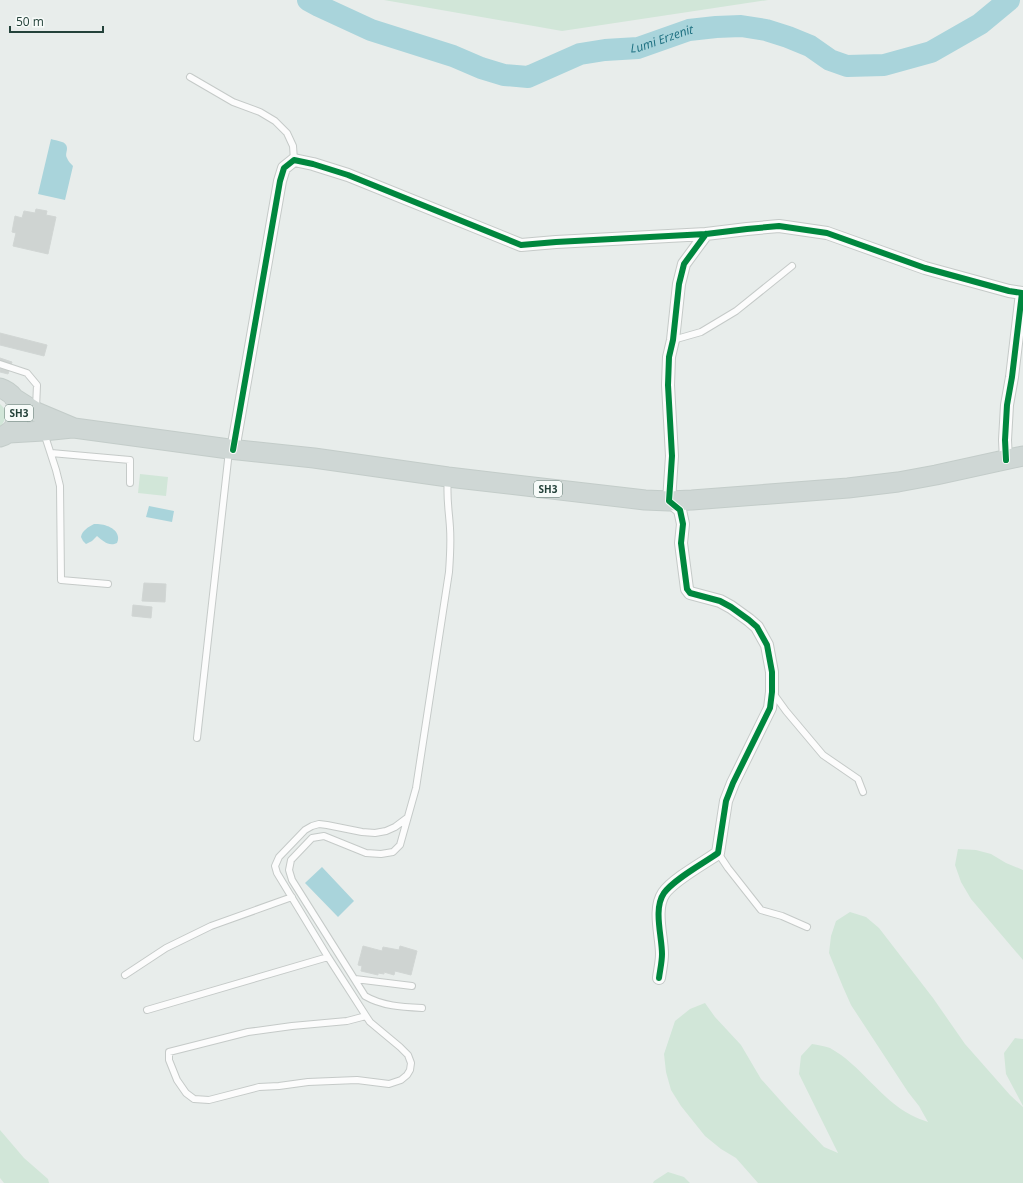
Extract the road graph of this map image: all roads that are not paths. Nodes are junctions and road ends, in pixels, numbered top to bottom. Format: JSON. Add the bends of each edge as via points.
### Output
{"nodes":[{"id":1,"x":190,"y":77,"type":"dead end"},
{"id":2,"x":294,"y":160,"type":"junction"},
{"id":3,"x":706,"y":234,"type":"junction"},
{"id":4,"x":792,"y":266,"type":"dead end"},
{"id":5,"x":673,"y":340,"type":"junction"},
{"id":6,"x":0,"y":364,"type":"edge"},
{"id":7,"x":7,"y":393,"type":"edge"},
{"id":8,"x":36,"y":412,"type":"junction"},
{"id":9,"x":74,"y":428,"type":"junction"},
{"id":10,"x":43,"y":431,"type":"junction"},
{"id":11,"x":5,"y":435,"type":"edge"},
{"id":12,"x":231,"y":450,"type":"junction"},
{"id":13,"x":51,"y":453,"type":"junction"},
{"id":14,"x":1015,"y":458,"type":"edge"},
{"id":15,"x":448,"y":477,"type":"junction"},
{"id":16,"x":130,"y":483,"type":"dead end"},
{"id":17,"x":669,"y":501,"type":"junction"},
{"id":18,"x":108,"y":584,"type":"dead end"},
{"id":19,"x":772,"y":692,"type":"junction"},
{"id":20,"x":197,"y":738,"type":"dead end"},
{"id":21,"x":863,"y":792,"type":"dead end"},
{"id":22,"x":407,"y":818,"type":"junction"},
{"id":23,"x":718,"y":853,"type":"junction"},
{"id":24,"x":292,"y":897,"type":"junction"},
{"id":25,"x":807,"y":927,"type":"dead end"},
{"id":26,"x":328,"y":957,"type":"junction"},
{"id":27,"x":125,"y":975,"type":"dead end"},
{"id":28,"x":660,"y":978,"type":"dead end"},
{"id":29,"x":355,"y":979,"type":"junction"},
{"id":30,"x":412,"y":986,"type":"dead end"},
{"id":31,"x":422,"y":1008,"type":"dead end"},
{"id":32,"x":147,"y":1010,"type":"dead end"},
{"id":33,"x":366,"y":1016,"type":"junction"}],
"edges":[{"from":1,"to":2,"type":"lane","via":[[233,102],[276,121],[287,133],[293,146]]},
{"from":2,"to":3,"type":"street","via":[[348,175],[521,245]]},
{"from":2,"to":12,"type":"street","via":[[284,168],[280,181]]},
{"from":3,"to":5,"type":"street","via":[[684,264],[679,284]]},
{"from":3,"to":14,"type":"street","via":[[778,226],[827,233],[926,268],[1022,293],[1007,405],[1005,440]]},
{"from":4,"to":5,"type":"lane","via":[[736,311],[701,332]]},
{"from":5,"to":17,"type":"street","via":[[669,357],[668,385],[672,456]]},
{"from":6,"to":8,"type":"lane","via":[[27,373],[36,385]]},
{"from":7,"to":8,"type":"main road","number":"SH3"},
{"from":7,"to":11,"type":"main road","number":"SH3","via":[[19,409],[19,416],[16,424]]},
{"from":8,"to":9,"type":"main road","number":"SH3"},
{"from":9,"to":10,"type":"main road","number":"SH3"},
{"from":9,"to":12,"type":"main road","number":"SH3"},
{"from":10,"to":11,"type":"main road","number":"SH3"},
{"from":10,"to":13,"type":"lane"},
{"from":12,"to":15,"type":"main road","number":"SH3","via":[[314,458]]},
{"from":12,"to":20,"type":"lane"},
{"from":13,"to":16,"type":"lane","via":[[130,460]]},
{"from":13,"to":18,"type":"lane","via":[[60,486],[61,580]]},
{"from":14,"to":17,"type":"main road","number":"SH3","via":[[898,482]]},
{"from":15,"to":17,"type":"main road","number":"SH3"},
{"from":15,"to":22,"type":"lane","via":[[446,493],[451,542],[449,572],[416,788]]},
{"from":17,"to":19,"type":"street","via":[[680,510],[683,524],[681,543],[686,589],[690,593],[720,601],[757,627],[767,645],[772,672]]},
{"from":19,"to":21,"type":"lane","via":[[823,755],[858,779]]},
{"from":19,"to":23,"type":"street","via":[[770,708],[726,801]]},
{"from":22,"to":24,"type":"lane","via":[[395,827],[374,833],[327,824],[319,824],[305,830],[279,857],[275,866]]},
{"from":22,"to":29,"type":"lane","via":[[400,845],[393,852],[366,853],[319,836],[312,838],[291,860],[289,870],[292,880]]},
{"from":23,"to":25,"type":"lane","via":[[761,910]]},
{"from":23,"to":28,"type":"street","via":[[670,886],[663,895],[659,924],[662,953]]},
{"from":24,"to":26,"type":"lane"},
{"from":24,"to":27,"type":"lane","via":[[211,926],[166,948]]},
{"from":26,"to":32,"type":"lane"},
{"from":26,"to":33,"type":"lane"},
{"from":29,"to":30,"type":"lane"},
{"from":29,"to":31,"type":"lane","via":[[365,996],[372,1000],[390,1005]]},
{"from":33,"to":33,"type":"lane","via":[[408,1055],[410,1070],[401,1080],[389,1084],[357,1080],[308,1082],[259,1087],[209,1100],[194,1099],[186,1094],[177,1080],[169,1060],[169,1052],[248,1032],[346,1021]]}]}
